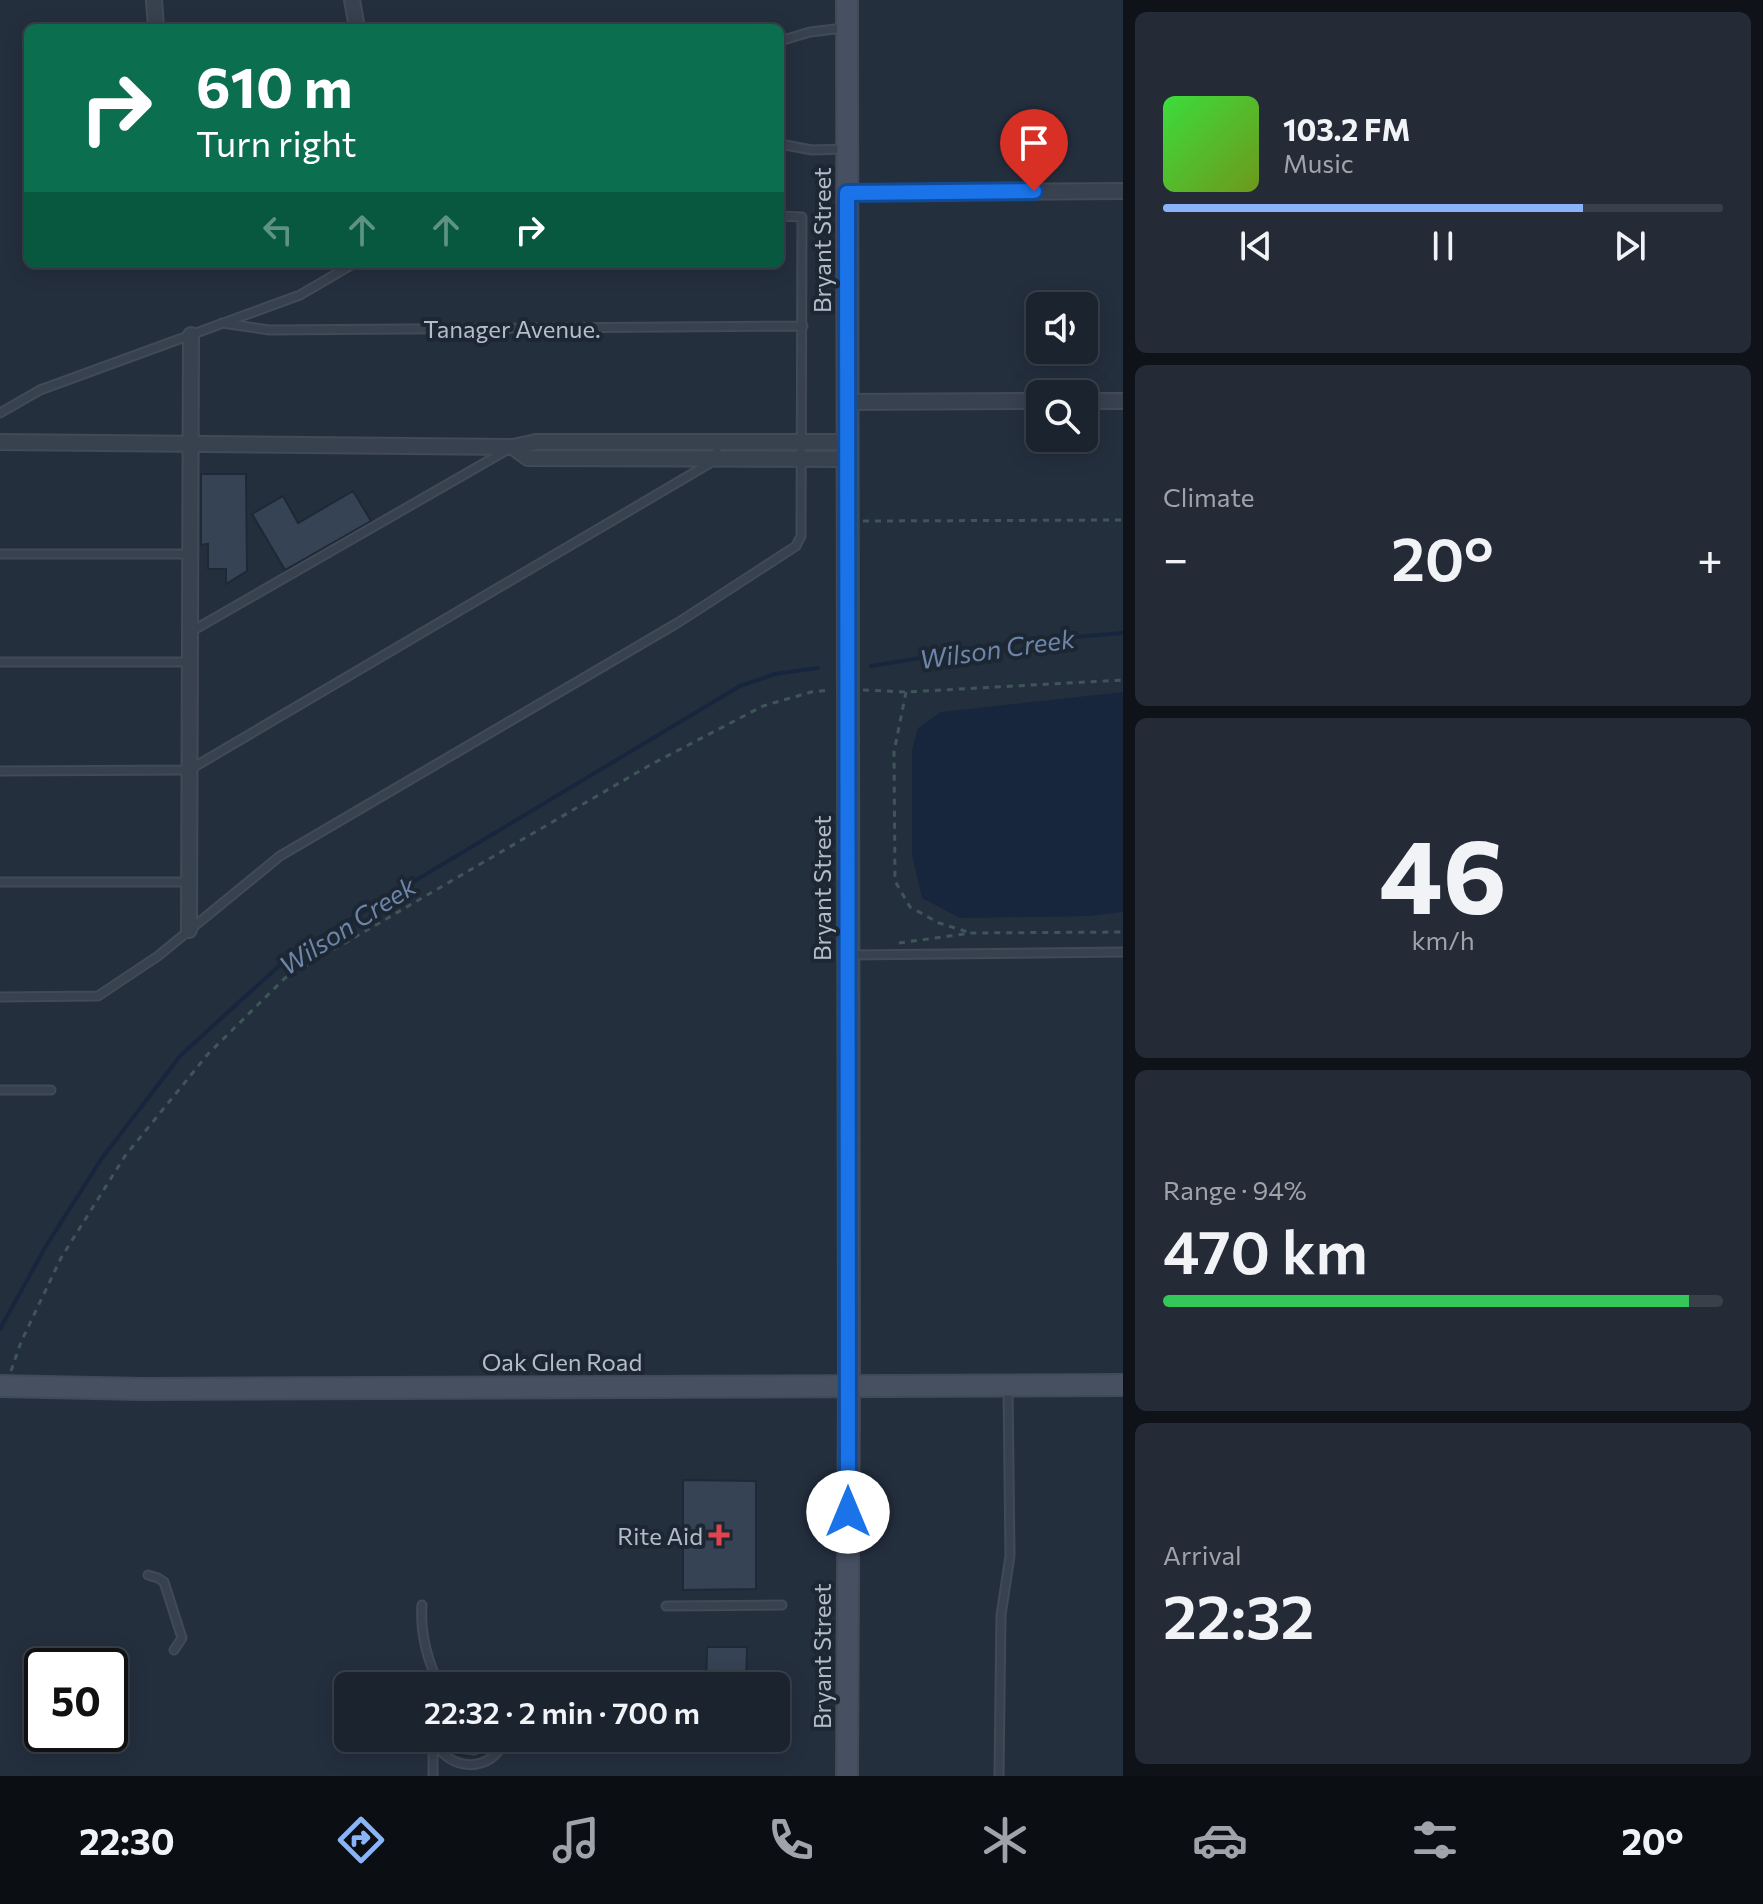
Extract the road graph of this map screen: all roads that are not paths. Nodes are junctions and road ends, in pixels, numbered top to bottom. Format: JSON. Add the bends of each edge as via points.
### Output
{"nodes":[{"id":1,"x":154,"y":0,"type":"edge"},
{"id":2,"x":352,"y":0,"type":"edge"},
{"id":3,"x":847,"y":0,"type":"edge"},
{"id":4,"x":156,"y":24,"type":"edge"},
{"id":5,"x":356,"y":24,"type":"edge"},
{"id":6,"x":847,"y":27,"type":"junction"},
{"id":7,"x":784,"y":40,"type":"edge"},
{"id":8,"x":784,"y":145,"type":"edge"},
{"id":9,"x":847,"y":149,"type":"junction"},
{"id":10,"x":1123,"y":191,"type":"edge"},
{"id":11,"x":975,"y":192,"type":"joint"},
{"id":12,"x":847,"y":193,"type":"junction"},
{"id":13,"x":784,"y":216,"type":"edge"},
{"id":14,"x":346,"y":268,"type":"edge"},
{"id":15,"x":222,"y":323,"type":"junction"},
{"id":16,"x":803,"y":326,"type":"junction"},
{"id":17,"x":191,"y":335,"type":"junction"},
{"id":18,"x":1026,"y":401,"type":"edge"},
{"id":19,"x":1098,"y":401,"type":"edge"},
{"id":20,"x":1123,"y":401,"type":"edge"},
{"id":21,"x":847,"y":402,"type":"junction"},
{"id":22,"x":0,"y":413,"type":"edge"},
{"id":23,"x":0,"y":442,"type":"edge"},
{"id":24,"x":801,"y":442,"type":"junction"},
{"id":25,"x":717,"y":443,"type":"junction"},
{"id":26,"x":190,"y":444,"type":"junction"},
{"id":27,"x":513,"y":447,"type":"junction"},
{"id":28,"x":847,"y":451,"type":"junction"},
{"id":29,"x":717,"y":459,"type":"junction"},
{"id":30,"x":801,"y":459,"type":"junction"},
{"id":31,"x":0,"y":554,"type":"edge"},
{"id":32,"x":190,"y":554,"type":"junction"},
{"id":33,"x":190,"y":632,"type":"junction"},
{"id":34,"x":0,"y":662,"type":"edge"},
{"id":35,"x":190,"y":662,"type":"junction"},
{"id":36,"x":189,"y":770,"type":"junction"},
{"id":37,"x":0,"y":771,"type":"edge"},
{"id":38,"x":0,"y":882,"type":"edge"},
{"id":39,"x":189,"y":882,"type":"junction"},
{"id":40,"x":189,"y":930,"type":"junction"},
{"id":41,"x":1123,"y":952,"type":"edge"},
{"id":42,"x":847,"y":955,"type":"junction"},
{"id":43,"x":0,"y":997,"type":"edge"},
{"id":44,"x":0,"y":1090,"type":"edge"},
{"id":45,"x":51,"y":1090,"type":"dead end"},
{"id":46,"x":1123,"y":1385,"type":"edge"},
{"id":47,"x":3,"y":1386,"type":"edge"},
{"id":48,"x":849,"y":1386,"type":"junction"},
{"id":49,"x":1007,"y":1386,"type":"junction"},
{"id":50,"x":148,"y":1575,"type":"dead end"},
{"id":51,"x":422,"y":1605,"type":"dead end"},
{"id":52,"x":782,"y":1605,"type":"dead end"},
{"id":53,"x":666,"y":1606,"type":"dead end"},
{"id":54,"x":174,"y":1650,"type":"dead end"},
{"id":55,"x":433,"y":1672,"type":"edge"},
{"id":56,"x":433,"y":1752,"type":"edge"},
{"id":57,"x":440,"y":1752,"type":"edge"},
{"id":58,"x":499,"y":1752,"type":"edge"},
{"id":59,"x":433,"y":1776,"type":"edge"},
{"id":60,"x":847,"y":1776,"type":"edge"},
{"id":61,"x":999,"y":1776,"type":"edge"}],
"edges":[{"from":1,"to":4,"type":"street"},
{"from":2,"to":5,"type":"street"},
{"from":3,"to":6,"type":"main road","name":"Bryant Street"},
{"from":6,"to":7,"type":"lane"},
{"from":6,"to":9,"type":"main road","name":"Bryant Street"},
{"from":8,"to":9,"type":"lane"},
{"from":9,"to":12,"type":"main road","name":"Bryant Street"},
{"from":10,"to":11,"type":"street"},
{"from":11,"to":12,"type":"lane"},
{"from":12,"to":21,"type":"main road","name":"Bryant Street"},
{"from":13,"to":16,"type":"lane","via":[[802,217]]},
{"from":14,"to":15,"type":"lane","via":[[300,295]]},
{"from":15,"to":16,"type":"lane","name":"Tanager Avenue.","via":[[269,330]]},
{"from":15,"to":17,"type":"lane"},
{"from":16,"to":24,"type":"lane"},
{"from":17,"to":22,"type":"lane","via":[[40,390]]},
{"from":17,"to":26,"type":"street"},
{"from":18,"to":21,"type":"street"},
{"from":19,"to":20,"type":"street"},
{"from":21,"to":28,"type":"main road","name":"Bryant Street"},
{"from":23,"to":26,"type":"street"},
{"from":24,"to":25,"type":"street"},
{"from":24,"to":28,"type":"street"},
{"from":24,"to":30,"type":"lane"},
{"from":25,"to":27,"type":"street","via":[[536,442]]},
{"from":25,"to":29,"type":"lane"},
{"from":26,"to":27,"type":"street"},
{"from":26,"to":32,"type":"street"},
{"from":27,"to":29,"type":"street","via":[[528,458]]},
{"from":27,"to":33,"type":"lane"},
{"from":28,"to":30,"type":"street"},
{"from":28,"to":42,"type":"main road","name":"Bryant Street"},
{"from":29,"to":30,"type":"street"},
{"from":29,"to":36,"type":"lane"},
{"from":30,"to":40,"type":"lane","via":[[801,536],[796,546],[679,622],[280,856]]},
{"from":31,"to":32,"type":"lane"},
{"from":32,"to":33,"type":"street"},
{"from":33,"to":35,"type":"street"},
{"from":34,"to":35,"type":"lane"},
{"from":35,"to":36,"type":"street"},
{"from":36,"to":37,"type":"lane"},
{"from":36,"to":39,"type":"street"},
{"from":38,"to":39,"type":"lane"},
{"from":39,"to":40,"type":"street"},
{"from":40,"to":43,"type":"lane","via":[[98,996]]},
{"from":41,"to":42,"type":"lane"},
{"from":42,"to":48,"type":"main road","name":"Bryant Street"},
{"from":44,"to":45,"type":"lane"},
{"from":46,"to":49,"type":"main road","name":"Oak Glen Road"},
{"from":47,"to":48,"type":"main road","name":"Oak Glen Road"},
{"from":48,"to":49,"type":"main road","name":"Oak Glen Road"},
{"from":48,"to":60,"type":"main road","name":"Bryant Street"},
{"from":49,"to":61,"type":"lane","via":[[1010,1556],[1001,1615]]},
{"from":50,"to":54,"type":"lane","via":[[164,1582],[182,1638]]},
{"from":51,"to":55,"type":"lane","via":[[420,1625]]},
{"from":52,"to":53,"type":"lane"},
{"from":56,"to":59,"type":"lane"},
{"from":57,"to":58,"type":"lane","via":[[462,1765],[488,1761]]}]}
